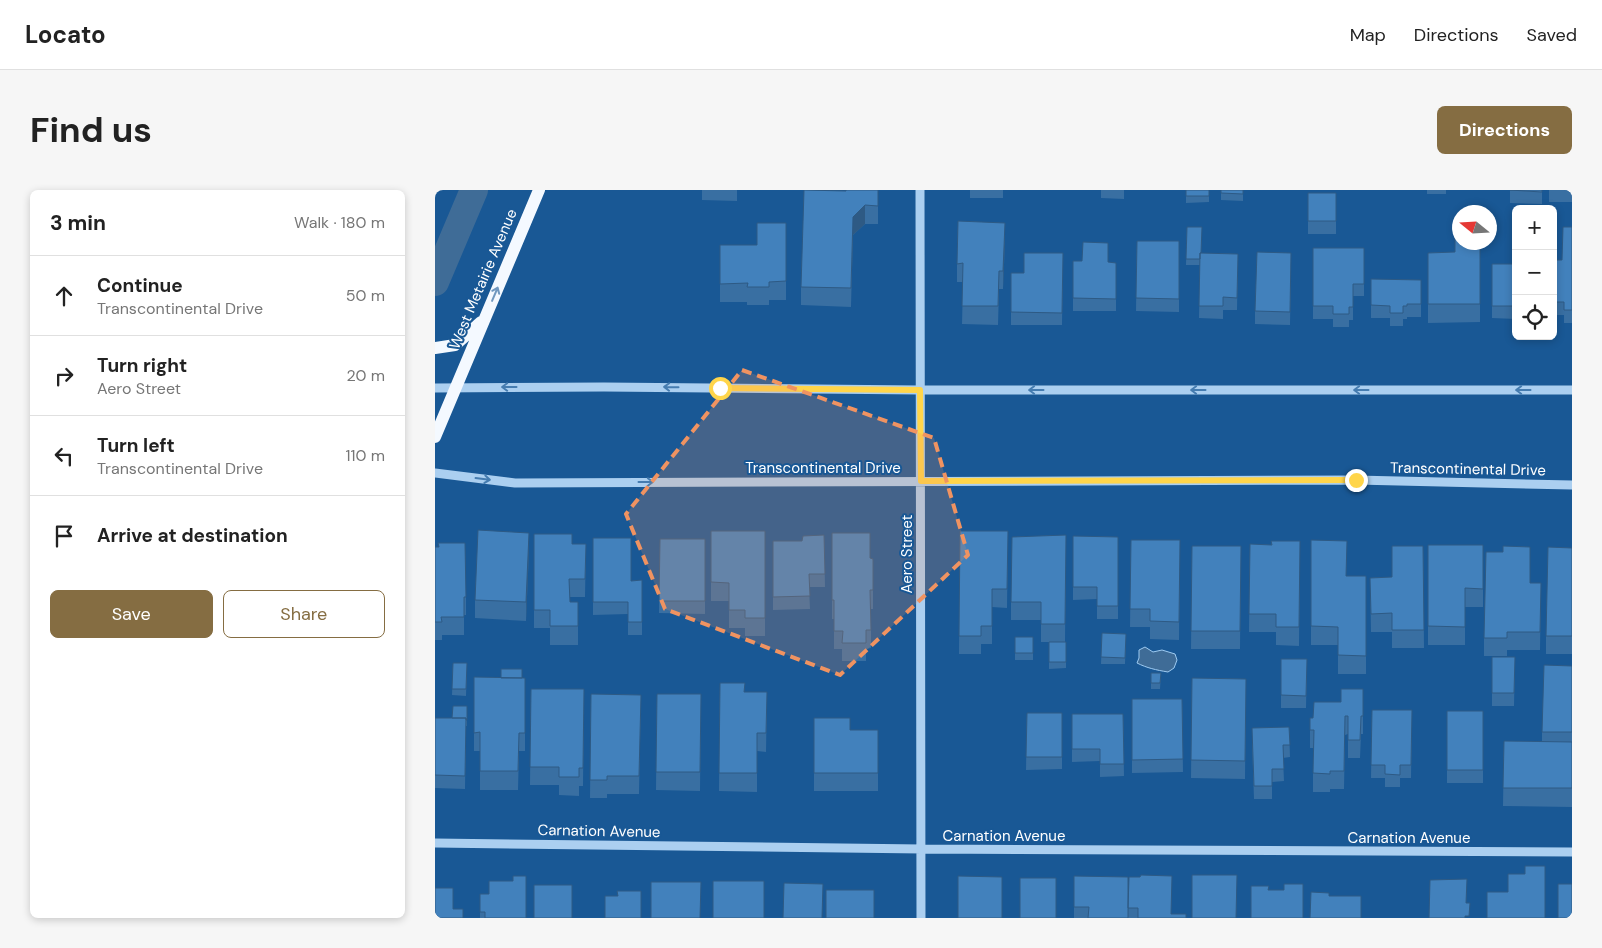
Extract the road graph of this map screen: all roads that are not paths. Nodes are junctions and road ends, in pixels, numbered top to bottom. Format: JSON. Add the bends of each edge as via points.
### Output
{"nodes":[{"id":1,"x":539,"y":190,"type":"edge"},
{"id":2,"x":920,"y":190,"type":"edge"},
{"id":3,"x":485,"y":318,"type":"junction"},
{"id":4,"x":435,"y":348,"type":"edge"},
{"id":5,"x":455,"y":387,"type":"junction"},
{"id":6,"x":435,"y":388,"type":"edge"},
{"id":7,"x":920,"y":390,"type":"junction"},
{"id":8,"x":1572,"y":390,"type":"edge"},
{"id":9,"x":435,"y":437,"type":"edge"},
{"id":10,"x":435,"y":473,"type":"edge"},
{"id":11,"x":921,"y":481,"type":"junction"},
{"id":12,"x":1572,"y":485,"type":"edge"},
{"id":13,"x":435,"y":843,"type":"edge"},
{"id":14,"x":922,"y":849,"type":"junction"},
{"id":15,"x":1572,"y":852,"type":"edge"},
{"id":16,"x":921,"y":918,"type":"edge"}],
"edges":[{"from":3,"to":1,"type":"main road","name":"West Metairie Avenue","one_way":true},
{"from":2,"to":7,"type":"street","name":"Aero Street"},
{"from":3,"to":4,"type":"main road","via":[[455,346]]},
{"from":3,"to":5,"type":"main road","name":"West Metairie Avenue"},
{"from":5,"to":6,"type":"street"},
{"from":7,"to":5,"type":"street","one_way":true},
{"from":5,"to":9,"type":"main road","name":"West Metairie Avenue"},
{"from":8,"to":7,"type":"street","one_way":true},
{"from":7,"to":11,"type":"street","name":"Aero Street"},
{"from":10,"to":11,"type":"street","name":"Transcontinental Drive","one_way":true,"via":[[515,483]]},
{"from":11,"to":12,"type":"street","name":"Transcontinental Drive","via":[[1356,480]]},
{"from":11,"to":14,"type":"street","name":"Aero Street"},
{"from":13,"to":14,"type":"street","name":"Carnation Avenue"},
{"from":14,"to":15,"type":"street","name":"Carnation Avenue"},
{"from":14,"to":16,"type":"street","name":"Aero Street"}]}
